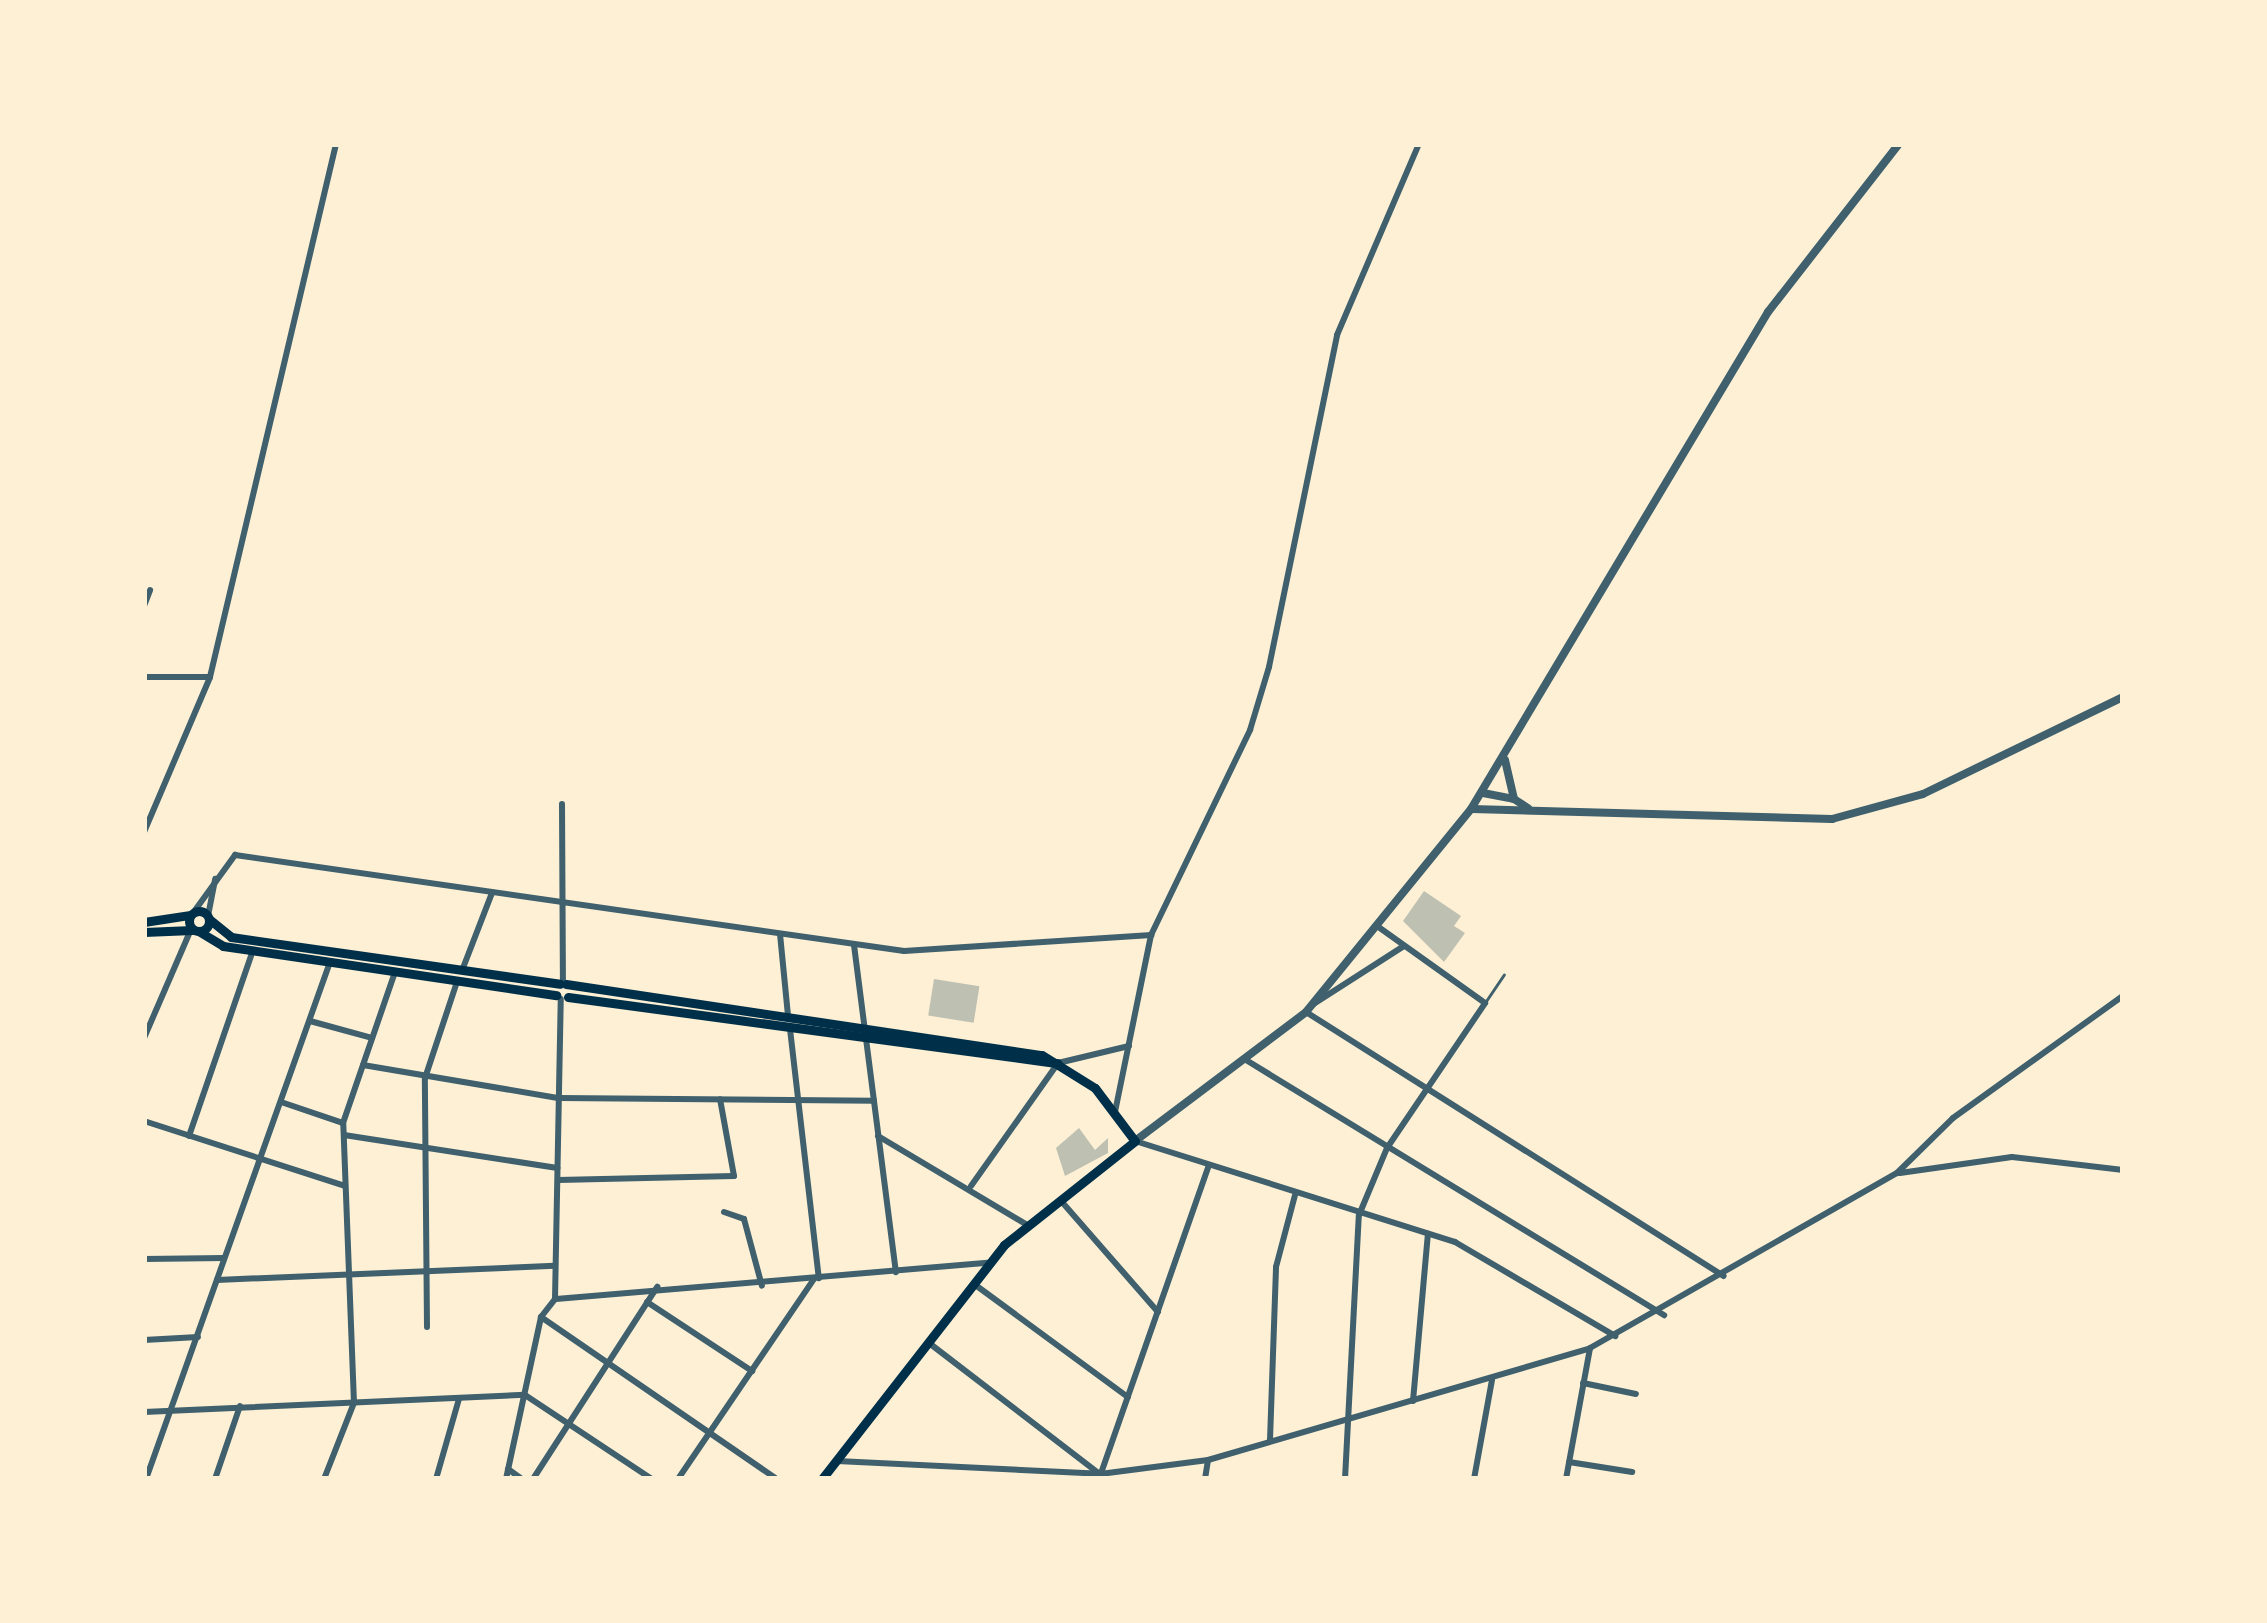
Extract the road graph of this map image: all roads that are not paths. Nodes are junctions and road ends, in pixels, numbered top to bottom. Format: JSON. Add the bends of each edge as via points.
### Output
{"nodes":[{"id":1,"x":336,"y":144,"type":"edge"},
{"id":2,"x":1419,"y":144,"type":"edge"},
{"id":3,"x":1899,"y":144,"type":"edge"},
{"id":4,"x":150,"y":590,"type":"dead end"},
{"id":5,"x":144,"y":606,"type":"edge"},
{"id":6,"x":144,"y":677,"type":"edge"},
{"id":7,"x":210,"y":677,"type":"junction"},
{"id":8,"x":2123,"y":697,"type":"edge"},
{"id":9,"x":1505,"y":756,"type":"junction"},
{"id":10,"x":1483,"y":793,"type":"junction"},
{"id":11,"x":1514,"y":799,"type":"junction"},
{"id":12,"x":562,"y":804,"type":"dead end"},
{"id":13,"x":1471,"y":809,"type":"junction"},
{"id":14,"x":1529,"y":809,"type":"junction"},
{"id":15,"x":144,"y":832,"type":"edge"},
{"id":16,"x":218,"y":870,"type":"junction"},
{"id":17,"x":492,"y":892,"type":"junction"},
{"id":18,"x":562,"y":902,"type":"junction"},
{"id":19,"x":191,"y":914,"type":"junction"},
{"id":20,"x":208,"y":918,"type":"junction"},
{"id":21,"x":144,"y":922,"type":"edge"},
{"id":22,"x":1377,"y":926,"type":"junction"},
{"id":23,"x":196,"y":931,"type":"junction"},
{"id":24,"x":144,"y":932,"type":"edge"},
{"id":25,"x":780,"y":934,"type":"junction"},
{"id":26,"x":1151,"y":935,"type":"junction"},
{"id":27,"x":854,"y":945,"type":"junction"},
{"id":28,"x":1404,"y":946,"type":"junction"},
{"id":29,"x":253,"y":950,"type":"junction"},
{"id":30,"x":330,"y":962,"type":"junction"},
{"id":31,"x":464,"y":968,"type":"junction"},
{"id":32,"x":395,"y":971,"type":"junction"},
{"id":33,"x":1504,"y":974,"type":"dead end"},
{"id":34,"x":458,"y":981,"type":"junction"},
{"id":35,"x":562,"y":990,"type":"junction"},
{"id":36,"x":2123,"y":996,"type":"edge"},
{"id":37,"x":1485,"y":1003,"type":"junction"},
{"id":38,"x":1309,"y":1008,"type":"junction"},
{"id":39,"x":788,"y":1016,"type":"junction"},
{"id":40,"x":310,"y":1021,"type":"junction"},
{"id":41,"x":865,"y":1028,"type":"junction"},
{"id":42,"x":790,"y":1029,"type":"junction"},
{"id":43,"x":144,"y":1038,"type":"edge"},
{"id":44,"x":372,"y":1038,"type":"junction"},
{"id":45,"x":866,"y":1040,"type":"junction"},
{"id":46,"x":1132,"y":1044,"type":"junction"},
{"id":47,"x":1246,"y":1060,"type":"junction"},
{"id":48,"x":1058,"y":1063,"type":"junction"},
{"id":49,"x":363,"y":1065,"type":"junction"},
{"id":50,"x":424,"y":1078,"type":"junction"},
{"id":51,"x":1430,"y":1089,"type":"junction"},
{"id":52,"x":559,"y":1098,"type":"junction"},
{"id":53,"x":720,"y":1099,"type":"junction"},
{"id":54,"x":800,"y":1100,"type":"junction"},
{"id":55,"x":874,"y":1101,"type":"junction"},
{"id":56,"x":281,"y":1102,"type":"junction"},
{"id":57,"x":1115,"y":1112,"type":"junction"},
{"id":58,"x":144,"y":1121,"type":"edge"},
{"id":59,"x":343,"y":1123,"type":"junction"},
{"id":60,"x":344,"y":1135,"type":"junction"},
{"id":61,"x":190,"y":1136,"type":"junction"},
{"id":62,"x":878,"y":1136,"type":"junction"},
{"id":63,"x":1135,"y":1141,"type":"junction"},
{"id":64,"x":1388,"y":1148,"type":"junction"},
{"id":65,"x":421,"y":1150,"type":"junction"},
{"id":66,"x":261,"y":1160,"type":"junction"},
{"id":67,"x":1208,"y":1167,"type":"junction"},
{"id":68,"x":557,"y":1168,"type":"junction"},
{"id":69,"x":2123,"y":1170,"type":"edge"},
{"id":70,"x":1897,"y":1173,"type":"junction"},
{"id":71,"x":558,"y":1180,"type":"junction"},
{"id":72,"x":345,"y":1186,"type":"junction"},
{"id":73,"x":971,"y":1186,"type":"junction"},
{"id":74,"x":1295,"y":1195,"type":"junction"},
{"id":75,"x":1063,"y":1202,"type":"junction"},
{"id":76,"x":724,"y":1213,"type":"dead end"},
{"id":77,"x":1359,"y":1215,"type":"junction"},
{"id":78,"x":1029,"y":1226,"type":"junction"},
{"id":79,"x":1428,"y":1234,"type":"junction"},
{"id":80,"x":226,"y":1258,"type":"junction"},
{"id":81,"x":144,"y":1259,"type":"edge"},
{"id":82,"x":988,"y":1263,"type":"junction"},
{"id":83,"x":555,"y":1266,"type":"junction"},
{"id":84,"x":896,"y":1272,"type":"junction"},
{"id":85,"x":426,"y":1276,"type":"junction"},
{"id":86,"x":348,"y":1277,"type":"junction"},
{"id":87,"x":1725,"y":1277,"type":"junction"},
{"id":88,"x":817,"y":1279,"type":"junction"},
{"id":89,"x":218,"y":1280,"type":"junction"},
{"id":90,"x":974,"y":1284,"type":"junction"},
{"id":91,"x":762,"y":1286,"type":"junction"},
{"id":92,"x":656,"y":1287,"type":"junction"},
{"id":93,"x":556,"y":1299,"type":"junction"},
{"id":94,"x":647,"y":1302,"type":"junction"},
{"id":95,"x":1158,"y":1312,"type":"junction"},
{"id":96,"x":1664,"y":1315,"type":"junction"},
{"id":97,"x":541,"y":1317,"type":"junction"},
{"id":98,"x":427,"y":1327,"type":"dead end"},
{"id":99,"x":1615,"y":1336,"type":"junction"},
{"id":100,"x":198,"y":1337,"type":"junction"},
{"id":101,"x":144,"y":1340,"type":"edge"},
{"id":102,"x":929,"y":1343,"type":"junction"},
{"id":103,"x":1589,"y":1348,"type":"junction"},
{"id":104,"x":608,"y":1364,"type":"junction"},
{"id":105,"x":752,"y":1371,"type":"junction"},
{"id":106,"x":1492,"y":1379,"type":"junction"},
{"id":107,"x":1583,"y":1383,"type":"junction"},
{"id":108,"x":1636,"y":1394,"type":"dead end"},
{"id":109,"x":525,"y":1395,"type":"junction"},
{"id":110,"x":1128,"y":1397,"type":"junction"},
{"id":111,"x":459,"y":1399,"type":"junction"},
{"id":112,"x":1412,"y":1401,"type":"junction"},
{"id":113,"x":354,"y":1403,"type":"junction"},
{"id":114,"x":240,"y":1406,"type":"junction"},
{"id":115,"x":174,"y":1411,"type":"junction"},
{"id":116,"x":144,"y":1412,"type":"edge"},
{"id":117,"x":1354,"y":1414,"type":"junction"},
{"id":118,"x":569,"y":1423,"type":"junction"},
{"id":119,"x":709,"y":1434,"type":"junction"},
{"id":120,"x":1270,"y":1441,"type":"junction"},
{"id":121,"x":837,"y":1460,"type":"junction"},
{"id":122,"x":1208,"y":1460,"type":"junction"},
{"id":123,"x":1569,"y":1462,"type":"junction"},
{"id":124,"x":508,"y":1469,"type":"junction"},
{"id":125,"x":1632,"y":1472,"type":"dead end"},
{"id":126,"x":1041,"y":1476,"type":"edge"},
{"id":127,"x":1100,"y":1476,"type":"edge"},
{"id":128,"x":146,"y":1479,"type":"edge"},
{"id":129,"x":215,"y":1479,"type":"edge"},
{"id":130,"x":324,"y":1479,"type":"edge"},
{"id":131,"x":436,"y":1479,"type":"edge"},
{"id":132,"x":506,"y":1479,"type":"edge"},
{"id":133,"x":522,"y":1479,"type":"edge"},
{"id":134,"x":532,"y":1479,"type":"edge"},
{"id":135,"x":652,"y":1479,"type":"edge"},
{"id":136,"x":678,"y":1479,"type":"edge"},
{"id":137,"x":777,"y":1479,"type":"edge"},
{"id":138,"x":822,"y":1479,"type":"edge"},
{"id":139,"x":1205,"y":1479,"type":"edge"},
{"id":140,"x":1345,"y":1479,"type":"edge"},
{"id":141,"x":1474,"y":1479,"type":"edge"},
{"id":142,"x":1566,"y":1479,"type":"edge"}],
"edges":[{"from":1,"to":7,"type":"street"},
{"from":2,"to":26,"type":"street","via":[[1321,389],[1250,730]]},
{"from":3,"to":9,"type":"street","via":[[1768,313]]},
{"from":4,"to":5,"type":"street"},
{"from":6,"to":7,"type":"street"},
{"from":7,"to":15,"type":"street"},
{"from":8,"to":14,"type":"street","via":[[1923,794],[1848,816]]},
{"from":9,"to":10,"type":"street"},
{"from":9,"to":11,"type":"street"},
{"from":10,"to":11,"type":"street"},
{"from":10,"to":13,"type":"street"},
{"from":11,"to":14,"type":"street"},
{"from":12,"to":18,"type":"street"},
{"from":13,"to":14,"type":"street"},
{"from":13,"to":22,"type":"street"},
{"from":16,"to":17,"type":"street","via":[[235,855]]},
{"from":16,"to":19,"type":"street"},
{"from":16,"to":20,"type":"street"},
{"from":17,"to":18,"type":"street"},
{"from":17,"to":31,"type":"street"},
{"from":18,"to":25,"type":"street"},
{"from":18,"to":35,"type":"street"},
{"from":19,"to":20,"type":"main road"},
{"from":19,"to":21,"type":"main road"},
{"from":19,"to":23,"type":"main road"},
{"from":20,"to":23,"type":"main road"},
{"from":20,"to":31,"type":"main road","via":[[231,937]]},
{"from":22,"to":28,"type":"street"},
{"from":22,"to":38,"type":"street"},
{"from":23,"to":24,"type":"main road"},
{"from":23,"to":29,"type":"main road"},
{"from":23,"to":43,"type":"street","via":[[175,945]]},
{"from":25,"to":27,"type":"street"},
{"from":25,"to":39,"type":"street"},
{"from":26,"to":27,"type":"street","via":[[932,952]]},
{"from":26,"to":46,"type":"street"},
{"from":27,"to":41,"type":"street"},
{"from":28,"to":37,"type":"street"},
{"from":28,"to":38,"type":"street"},
{"from":29,"to":30,"type":"main road"},
{"from":29,"to":61,"type":"street"},
{"from":30,"to":32,"type":"main road"},
{"from":30,"to":40,"type":"street"},
{"from":31,"to":35,"type":"main road"},
{"from":32,"to":34,"type":"main road"},
{"from":32,"to":44,"type":"street"},
{"from":33,"to":37,"type":"lane"},
{"from":34,"to":35,"type":"main road"},
{"from":34,"to":50,"type":"street"},
{"from":35,"to":39,"type":"main road"},
{"from":35,"to":42,"type":"main road"},
{"from":35,"to":52,"type":"street"},
{"from":36,"to":70,"type":"street","via":[[1952,1118]]},
{"from":37,"to":51,"type":"street"},
{"from":38,"to":47,"type":"street"},
{"from":38,"to":51,"type":"street"},
{"from":39,"to":41,"type":"main road"},
{"from":40,"to":44,"type":"street"},
{"from":40,"to":56,"type":"street"},
{"from":41,"to":45,"type":"street"},
{"from":41,"to":48,"type":"main road"},
{"from":42,"to":45,"type":"main road"},
{"from":42,"to":54,"type":"street"},
{"from":44,"to":49,"type":"street"},
{"from":45,"to":48,"type":"main road"},
{"from":45,"to":55,"type":"street"},
{"from":46,"to":48,"type":"street"},
{"from":46,"to":57,"type":"street"},
{"from":47,"to":63,"type":"street"},
{"from":47,"to":64,"type":"street"},
{"from":48,"to":57,"type":"main road"},
{"from":48,"to":73,"type":"street"},
{"from":49,"to":50,"type":"street"},
{"from":49,"to":59,"type":"street"},
{"from":50,"to":52,"type":"street"},
{"from":50,"to":65,"type":"street"},
{"from":51,"to":64,"type":"street"},
{"from":51,"to":87,"type":"street"},
{"from":52,"to":53,"type":"street"},
{"from":52,"to":68,"type":"street"},
{"from":53,"to":54,"type":"street"},
{"from":53,"to":71,"type":"street","via":[[734,1176]]},
{"from":54,"to":55,"type":"street"},
{"from":54,"to":88,"type":"street"},
{"from":55,"to":62,"type":"street"},
{"from":56,"to":59,"type":"street"},
{"from":56,"to":66,"type":"street"},
{"from":57,"to":63,"type":"main road"},
{"from":58,"to":61,"type":"street"},
{"from":59,"to":60,"type":"street"},
{"from":60,"to":65,"type":"street"},
{"from":60,"to":72,"type":"street"},
{"from":61,"to":66,"type":"street"},
{"from":62,"to":73,"type":"street"},
{"from":62,"to":84,"type":"street"},
{"from":63,"to":67,"type":"street"},
{"from":63,"to":75,"type":"main road"},
{"from":64,"to":77,"type":"street"},
{"from":64,"to":96,"type":"street"},
{"from":65,"to":68,"type":"street"},
{"from":65,"to":85,"type":"street"},
{"from":66,"to":72,"type":"street"},
{"from":66,"to":80,"type":"street"},
{"from":67,"to":74,"type":"street"},
{"from":67,"to":95,"type":"street"},
{"from":68,"to":71,"type":"street"},
{"from":69,"to":70,"type":"street","via":[[2012,1157]]},
{"from":70,"to":87,"type":"street"},
{"from":71,"to":83,"type":"street"},
{"from":72,"to":86,"type":"street"},
{"from":73,"to":78,"type":"street"},
{"from":74,"to":77,"type":"street"},
{"from":74,"to":120,"type":"street","via":[[1276,1267]]},
{"from":75,"to":78,"type":"main road"},
{"from":75,"to":95,"type":"street"},
{"from":76,"to":91,"type":"street","via":[[744,1219]]},
{"from":77,"to":79,"type":"street"},
{"from":77,"to":117,"type":"street"},
{"from":78,"to":82,"type":"main road"},
{"from":79,"to":99,"type":"street"},
{"from":79,"to":112,"type":"street"},
{"from":80,"to":81,"type":"street"},
{"from":80,"to":89,"type":"street"},
{"from":82,"to":84,"type":"street"},
{"from":82,"to":90,"type":"main road"},
{"from":83,"to":85,"type":"street"},
{"from":83,"to":93,"type":"street"},
{"from":84,"to":88,"type":"street"},
{"from":85,"to":86,"type":"street"},
{"from":85,"to":98,"type":"street"},
{"from":86,"to":89,"type":"street"},
{"from":86,"to":113,"type":"street"},
{"from":87,"to":96,"type":"street"},
{"from":88,"to":91,"type":"street"},
{"from":88,"to":105,"type":"street"},
{"from":89,"to":100,"type":"street"},
{"from":90,"to":102,"type":"main road"},
{"from":90,"to":110,"type":"street"},
{"from":91,"to":92,"type":"street"},
{"from":92,"to":93,"type":"street"},
{"from":92,"to":94,"type":"street"},
{"from":93,"to":97,"type":"street"},
{"from":94,"to":104,"type":"street"},
{"from":94,"to":105,"type":"street"},
{"from":95,"to":110,"type":"street"},
{"from":96,"to":99,"type":"street"},
{"from":97,"to":104,"type":"street"},
{"from":97,"to":109,"type":"street"},
{"from":99,"to":103,"type":"street"},
{"from":100,"to":101,"type":"street"},
{"from":100,"to":115,"type":"street"},
{"from":102,"to":121,"type":"main road"},
{"from":102,"to":127,"type":"street"},
{"from":103,"to":106,"type":"street"},
{"from":103,"to":107,"type":"street"},
{"from":104,"to":118,"type":"street"},
{"from":104,"to":119,"type":"street"},
{"from":105,"to":119,"type":"street"},
{"from":106,"to":112,"type":"street"},
{"from":106,"to":141,"type":"street"},
{"from":107,"to":108,"type":"street"},
{"from":107,"to":123,"type":"street"},
{"from":109,"to":111,"type":"street"},
{"from":109,"to":118,"type":"street"},
{"from":109,"to":124,"type":"street"},
{"from":110,"to":127,"type":"street"},
{"from":111,"to":113,"type":"street"},
{"from":111,"to":131,"type":"street"},
{"from":112,"to":117,"type":"street"},
{"from":113,"to":114,"type":"street"},
{"from":113,"to":130,"type":"street"},
{"from":114,"to":115,"type":"street"},
{"from":114,"to":129,"type":"street"},
{"from":115,"to":116,"type":"street"},
{"from":115,"to":128,"type":"street"},
{"from":117,"to":120,"type":"street"},
{"from":117,"to":140,"type":"street"},
{"from":118,"to":134,"type":"street"},
{"from":118,"to":135,"type":"street"},
{"from":119,"to":136,"type":"street"},
{"from":119,"to":137,"type":"street"},
{"from":120,"to":122,"type":"street"},
{"from":121,"to":126,"type":"street"},
{"from":121,"to":138,"type":"main road"},
{"from":122,"to":127,"type":"street"},
{"from":122,"to":139,"type":"street"},
{"from":123,"to":125,"type":"street"},
{"from":123,"to":142,"type":"street"},
{"from":124,"to":132,"type":"street"},
{"from":124,"to":133,"type":"street"},
{"from":126,"to":127,"type":"street"}]}
